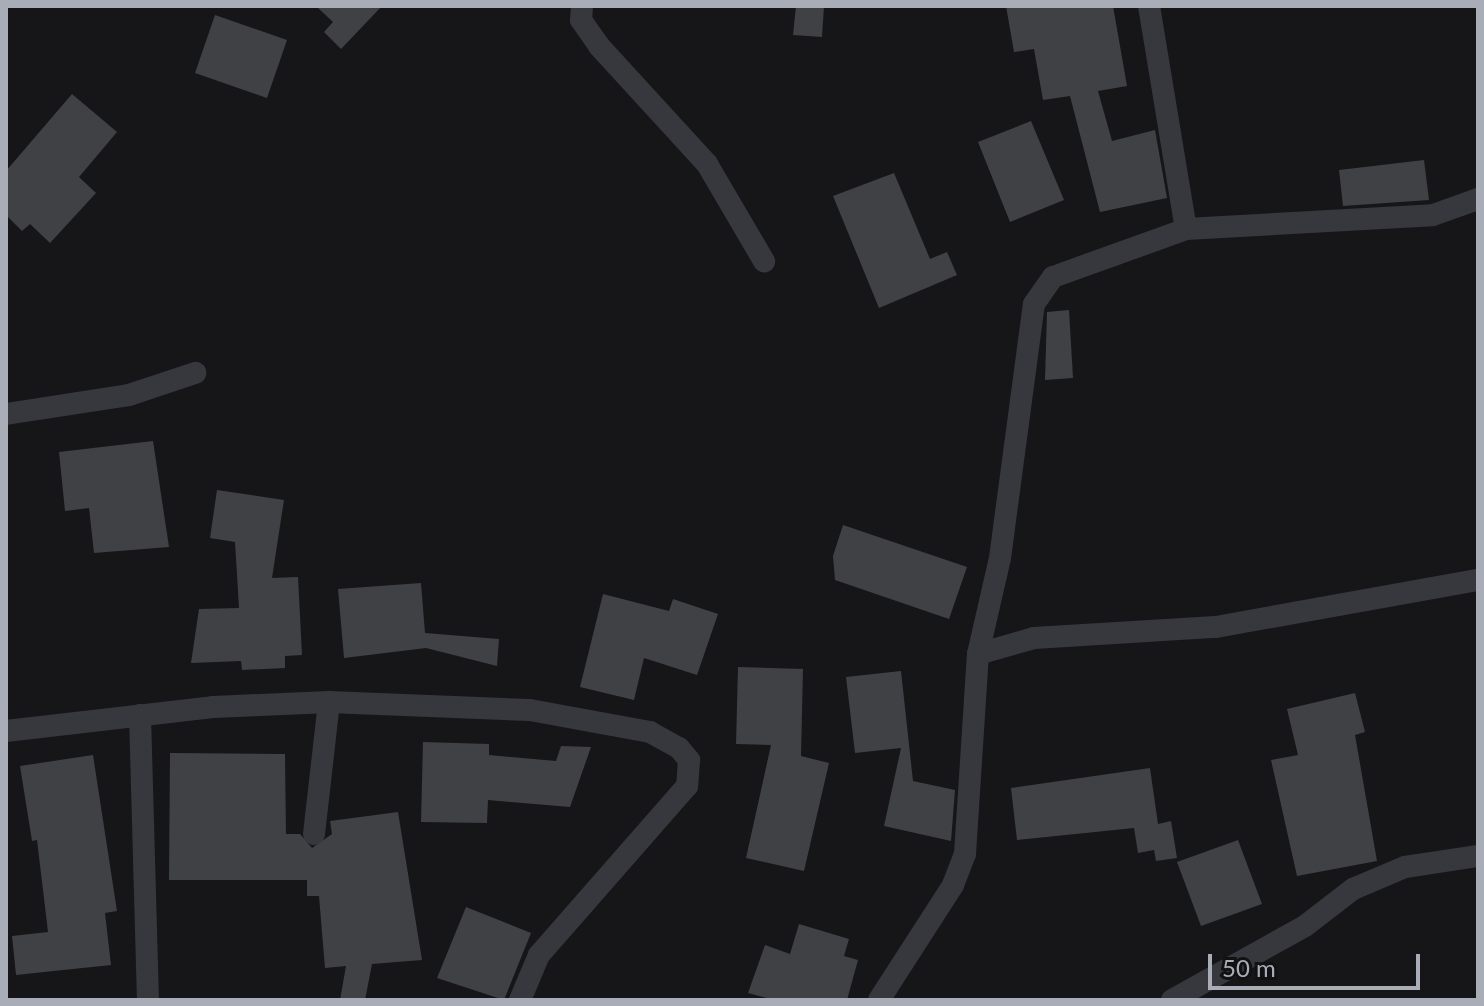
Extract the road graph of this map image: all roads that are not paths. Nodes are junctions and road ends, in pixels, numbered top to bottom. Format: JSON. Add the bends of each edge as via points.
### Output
{"nodes":[{"id":1,"x":582,"y":6,"type":"edge"},
{"id":2,"x":1149,"y":6,"type":"edge"},
{"id":3,"x":1478,"y":199,"type":"edge"},
{"id":4,"x":1186,"y":229,"type":"junction"},
{"id":5,"x":764,"y":261,"type":"dead end"},
{"id":6,"x":195,"y":373,"type":"dead end"},
{"id":7,"x":6,"y":414,"type":"edge"},
{"id":8,"x":1478,"y":580,"type":"edge"},
{"id":9,"x":978,"y":654,"type":"junction"},
{"id":10,"x":329,"y":702,"type":"junction"},
{"id":11,"x":140,"y":715,"type":"junction"},
{"id":12,"x":6,"y":731,"type":"edge"},
{"id":13,"x":314,"y":834,"type":"dead end"},
{"id":14,"x":1478,"y":856,"type":"edge"},
{"id":15,"x":148,"y":1000,"type":"edge"},
{"id":16,"x":520,"y":1000,"type":"edge"},
{"id":17,"x":879,"y":1000,"type":"edge"},
{"id":18,"x":1172,"y":1000,"type":"edge"}],
"edges":[{"from":1,"to":5,"type":"street","via":[[581,20],[599,46],[707,164]]},
{"from":2,"to":4,"type":"street"},
{"from":3,"to":4,"type":"street","via":[[1433,215]]},
{"from":4,"to":9,"type":"street","via":[[1053,277],[1034,304],[1000,558]]},
{"from":6,"to":7,"type":"street","via":[[129,395]]},
{"from":8,"to":9,"type":"street","via":[[1216,627],[1034,638]]},
{"from":9,"to":17,"type":"street","via":[[965,854],[953,885]]},
{"from":10,"to":11,"type":"street"},
{"from":10,"to":13,"type":"street"},
{"from":10,"to":16,"type":"street","via":[[530,710],[650,732],[689,760],[687,786],[539,955]]},
{"from":11,"to":12,"type":"street"},
{"from":11,"to":15,"type":"street"},
{"from":14,"to":18,"type":"street","via":[[1405,867],[1353,889],[1305,926]]}]}
